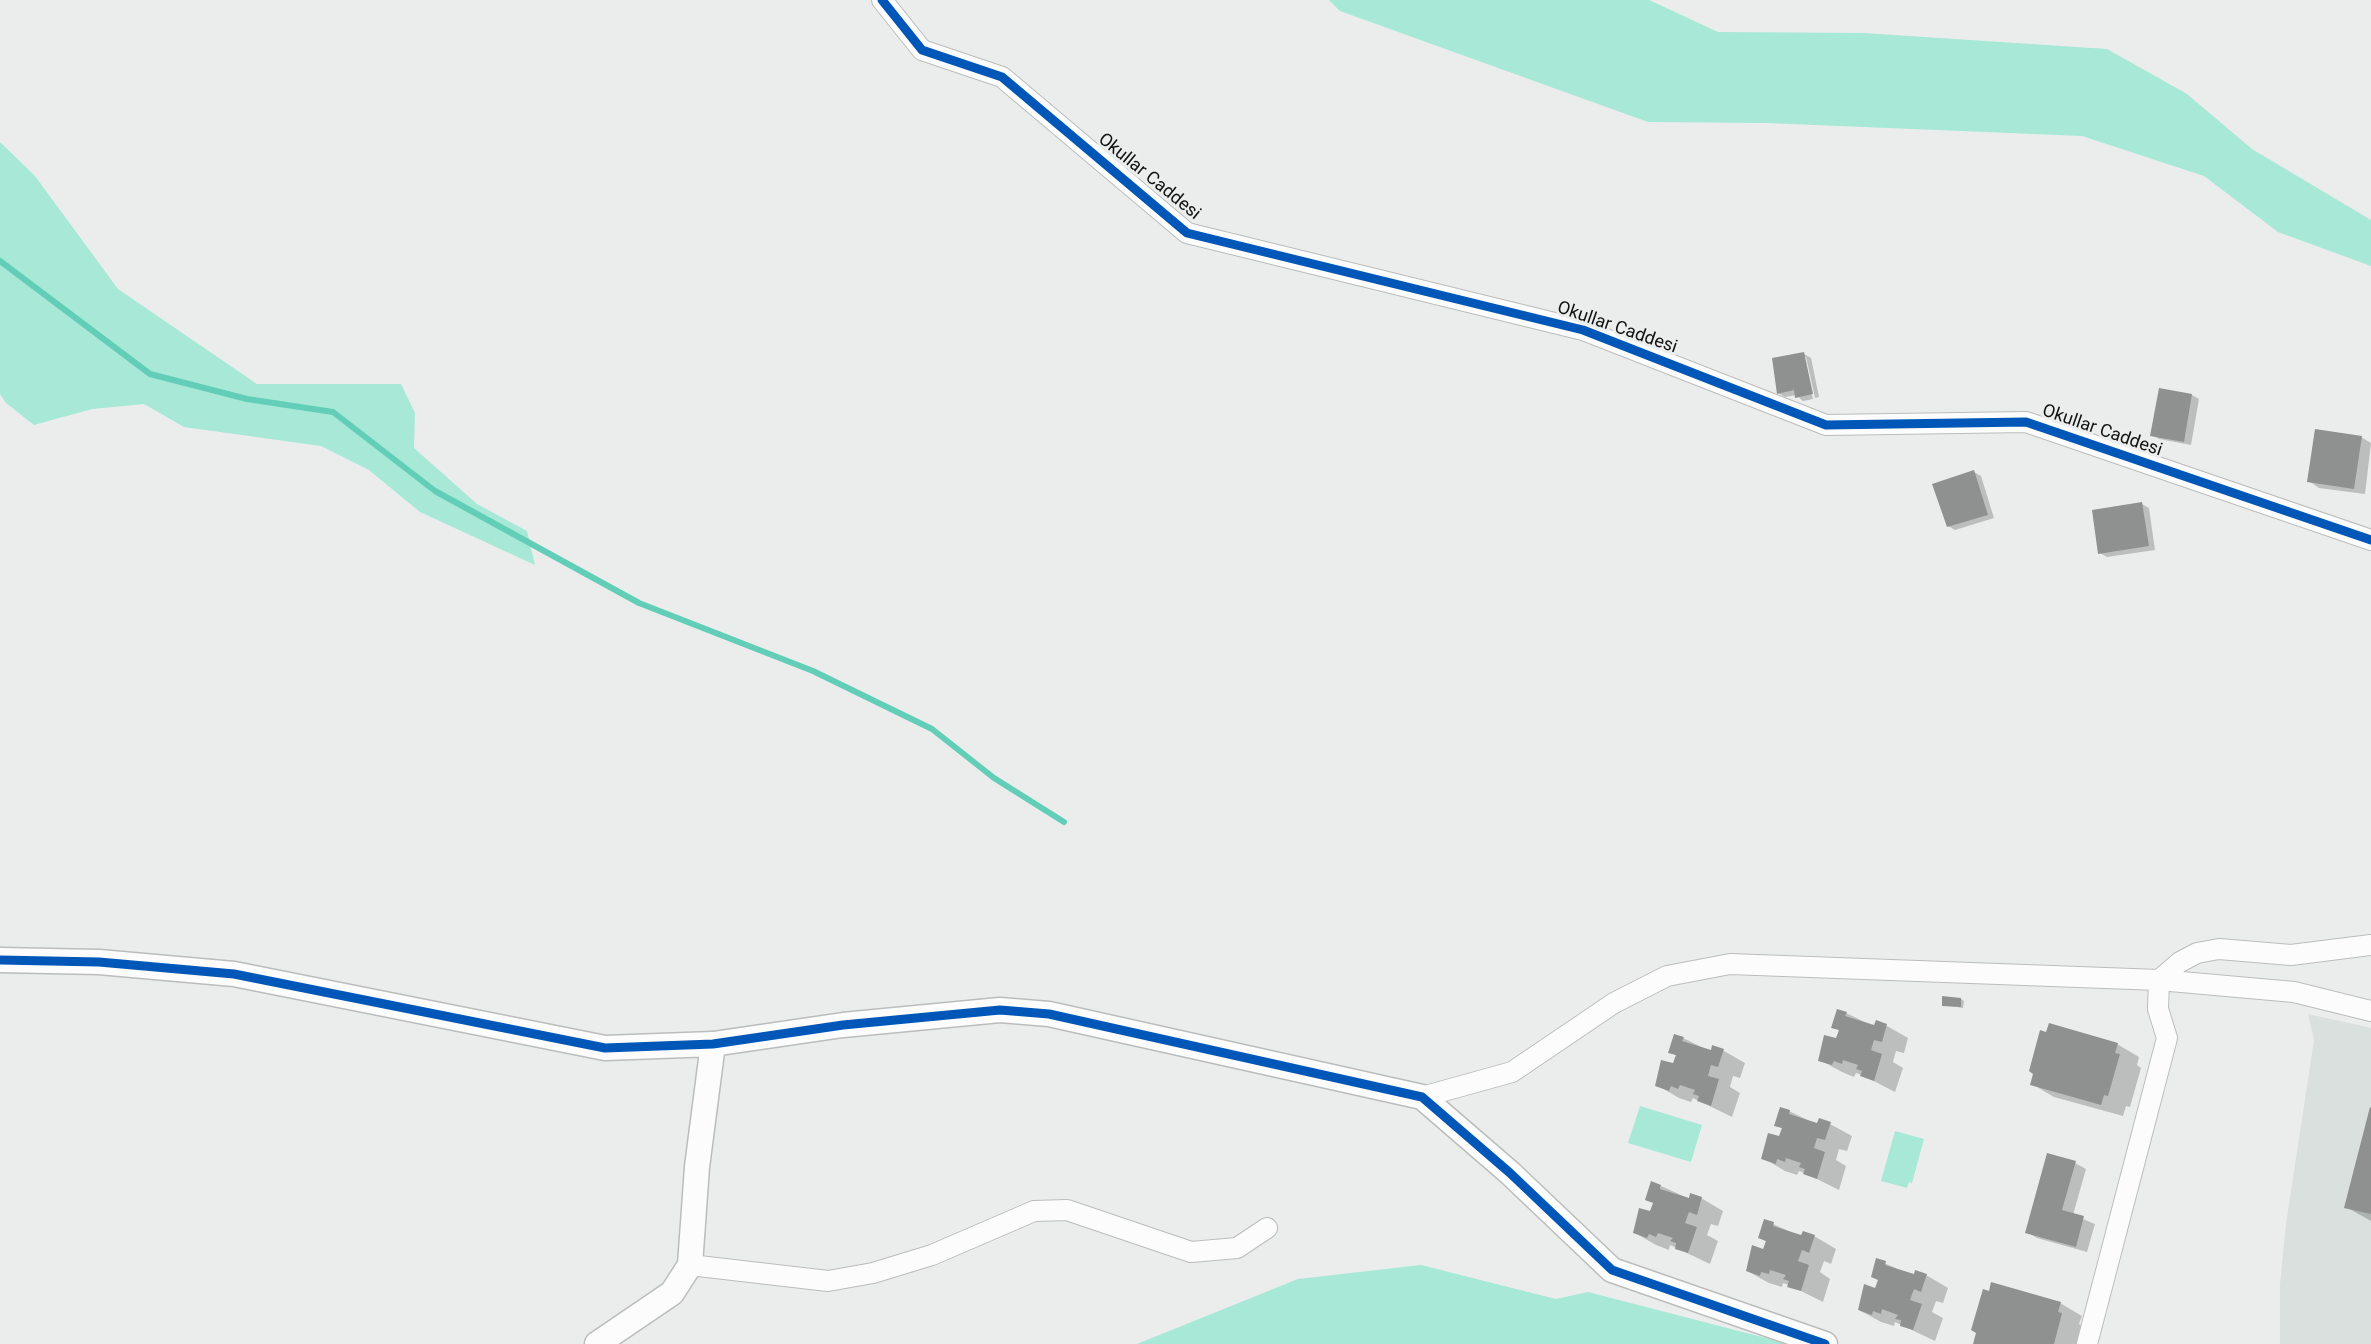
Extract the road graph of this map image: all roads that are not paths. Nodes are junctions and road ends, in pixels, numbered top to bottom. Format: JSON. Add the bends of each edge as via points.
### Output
{"nodes":[{"id":1,"x":882,"y":0,"type":"edge"},
{"id":2,"x":2371,"y":540,"type":"edge"},
{"id":3,"x":2371,"y":945,"type":"edge"},
{"id":4,"x":0,"y":960,"type":"edge"},
{"id":5,"x":2159,"y":980,"type":"junction"},
{"id":6,"x":2371,"y":1011,"type":"edge"},
{"id":7,"x":713,"y":1044,"type":"junction"},
{"id":8,"x":1422,"y":1097,"type":"junction"},
{"id":9,"x":1267,"y":1228,"type":"dead end"},
{"id":10,"x":690,"y":1265,"type":"junction"},
{"id":11,"x":624,"y":1336,"type":"edge"},
{"id":12,"x":597,"y":1344,"type":"edge"},
{"id":13,"x":1825,"y":1344,"type":"edge"},
{"id":14,"x":2087,"y":1344,"type":"edge"}],
"edges":[{"from":1,"to":2,"type":"street","name":"Okullar Caddesi","via":[[922,50],[1002,77],[1187,233],[1583,330],[1826,424],[2026,422]]},
{"from":3,"to":5,"type":"street","via":[[2291,955],[2219,949],[2180,962]]},
{"from":4,"to":7,"type":"street","via":[[99,962],[234,974],[605,1048]]},
{"from":5,"to":6,"type":"street","via":[[2294,992]]},
{"from":5,"to":8,"type":"street","via":[[1730,964],[1667,976],[1614,1003],[1512,1072]]},
{"from":5,"to":14,"type":"street","via":[[2158,1009],[2167,1038]]},
{"from":7,"to":8,"type":"street","via":[[843,1024],[1000,1010],[1049,1014]]},
{"from":7,"to":10,"type":"street","via":[[697,1167]]},
{"from":8,"to":13,"type":"street","via":[[1510,1173],[1612,1270]]},
{"from":9,"to":10,"type":"street","via":[[1237,1248],[1191,1252],[1067,1210],[1034,1211],[932,1255],[873,1273],[828,1281]]},
{"from":10,"to":11,"type":"street","via":[[672,1293]]},
{"from":11,"to":12,"type":"street"}]}
